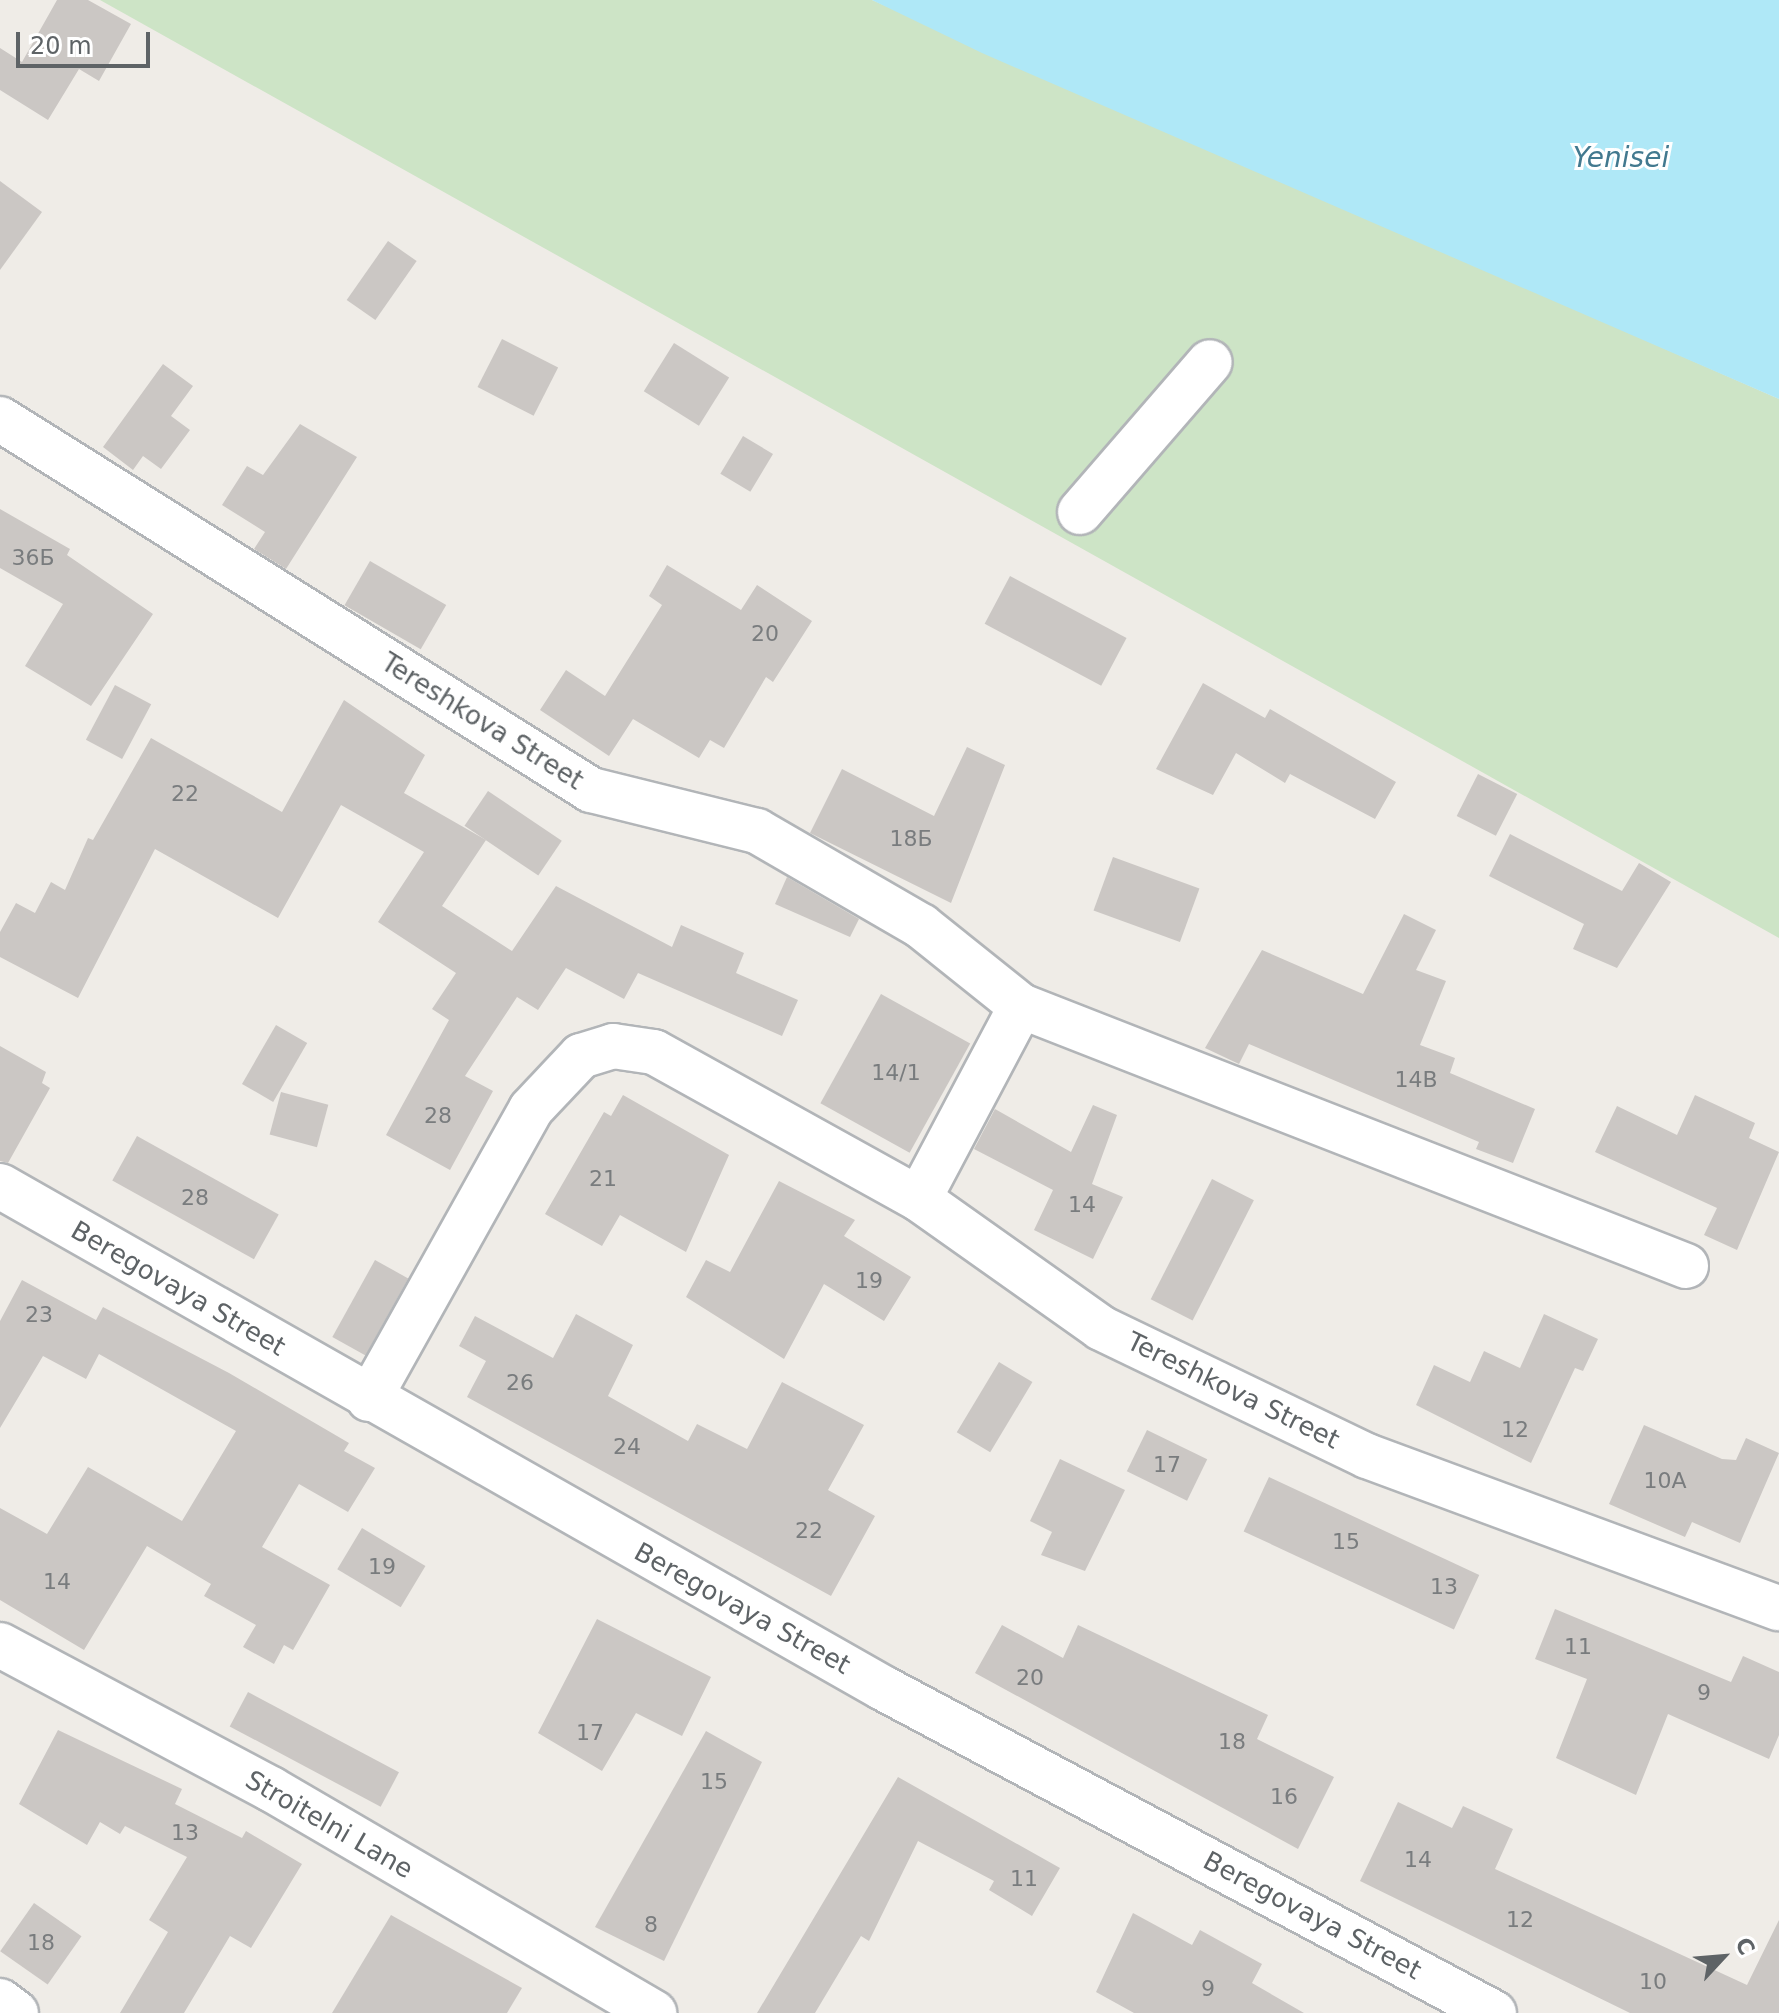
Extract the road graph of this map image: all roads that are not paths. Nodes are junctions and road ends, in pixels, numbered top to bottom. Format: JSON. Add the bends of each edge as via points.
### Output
{"nodes":[{"id":1,"x":1210,"y":362,"type":"dead end"},
{"id":2,"x":0,"y":419,"type":"edge"},
{"id":3,"x":1080,"y":512,"type":"dead end"},
{"id":4,"x":1021,"y":1006,"type":"junction"},
{"id":5,"x":0,"y":1186,"type":"edge"},
{"id":6,"x":919,"y":1199,"type":"junction"},
{"id":7,"x":1686,"y":1266,"type":"dead end"},
{"id":8,"x":369,"y":1399,"type":"junction"},
{"id":9,"x":1779,"y":1608,"type":"edge"},
{"id":10,"x":0,"y":1645,"type":"edge"},
{"id":11,"x":0,"y":2001,"type":"edge"},
{"id":12,"x":16,"y":2013,"type":"edge"},
{"id":13,"x":654,"y":2013,"type":"edge"},
{"id":14,"x":1494,"y":2013,"type":"edge"}],
"edges":[{"from":1,"to":3,"type":"street"},
{"from":2,"to":4,"type":"street","name":"Tereshkova Street","via":[[591,790],[757,831],[921,926]]},
{"from":4,"to":6,"type":"street"},
{"from":4,"to":7,"type":"street","name":"Tereshkova Street"},
{"from":5,"to":8,"type":"street","name":"Beregovaya Street"},
{"from":6,"to":8,"type":"street","name":"Tereshkova Street","via":[[654,1052],[613,1046],[581,1056],[531,1109]]},
{"from":6,"to":9,"type":"street","name":"Tereshkova Street","via":[[1101,1328],[1367,1456]]},
{"from":8,"to":14,"type":"street","name":"Beregovaya Street","via":[[883,1688]]},
{"from":10,"to":13,"type":"street","name":"Stroitelni Lane","via":[[271,1789]]},
{"from":11,"to":12,"type":"street"}]}
